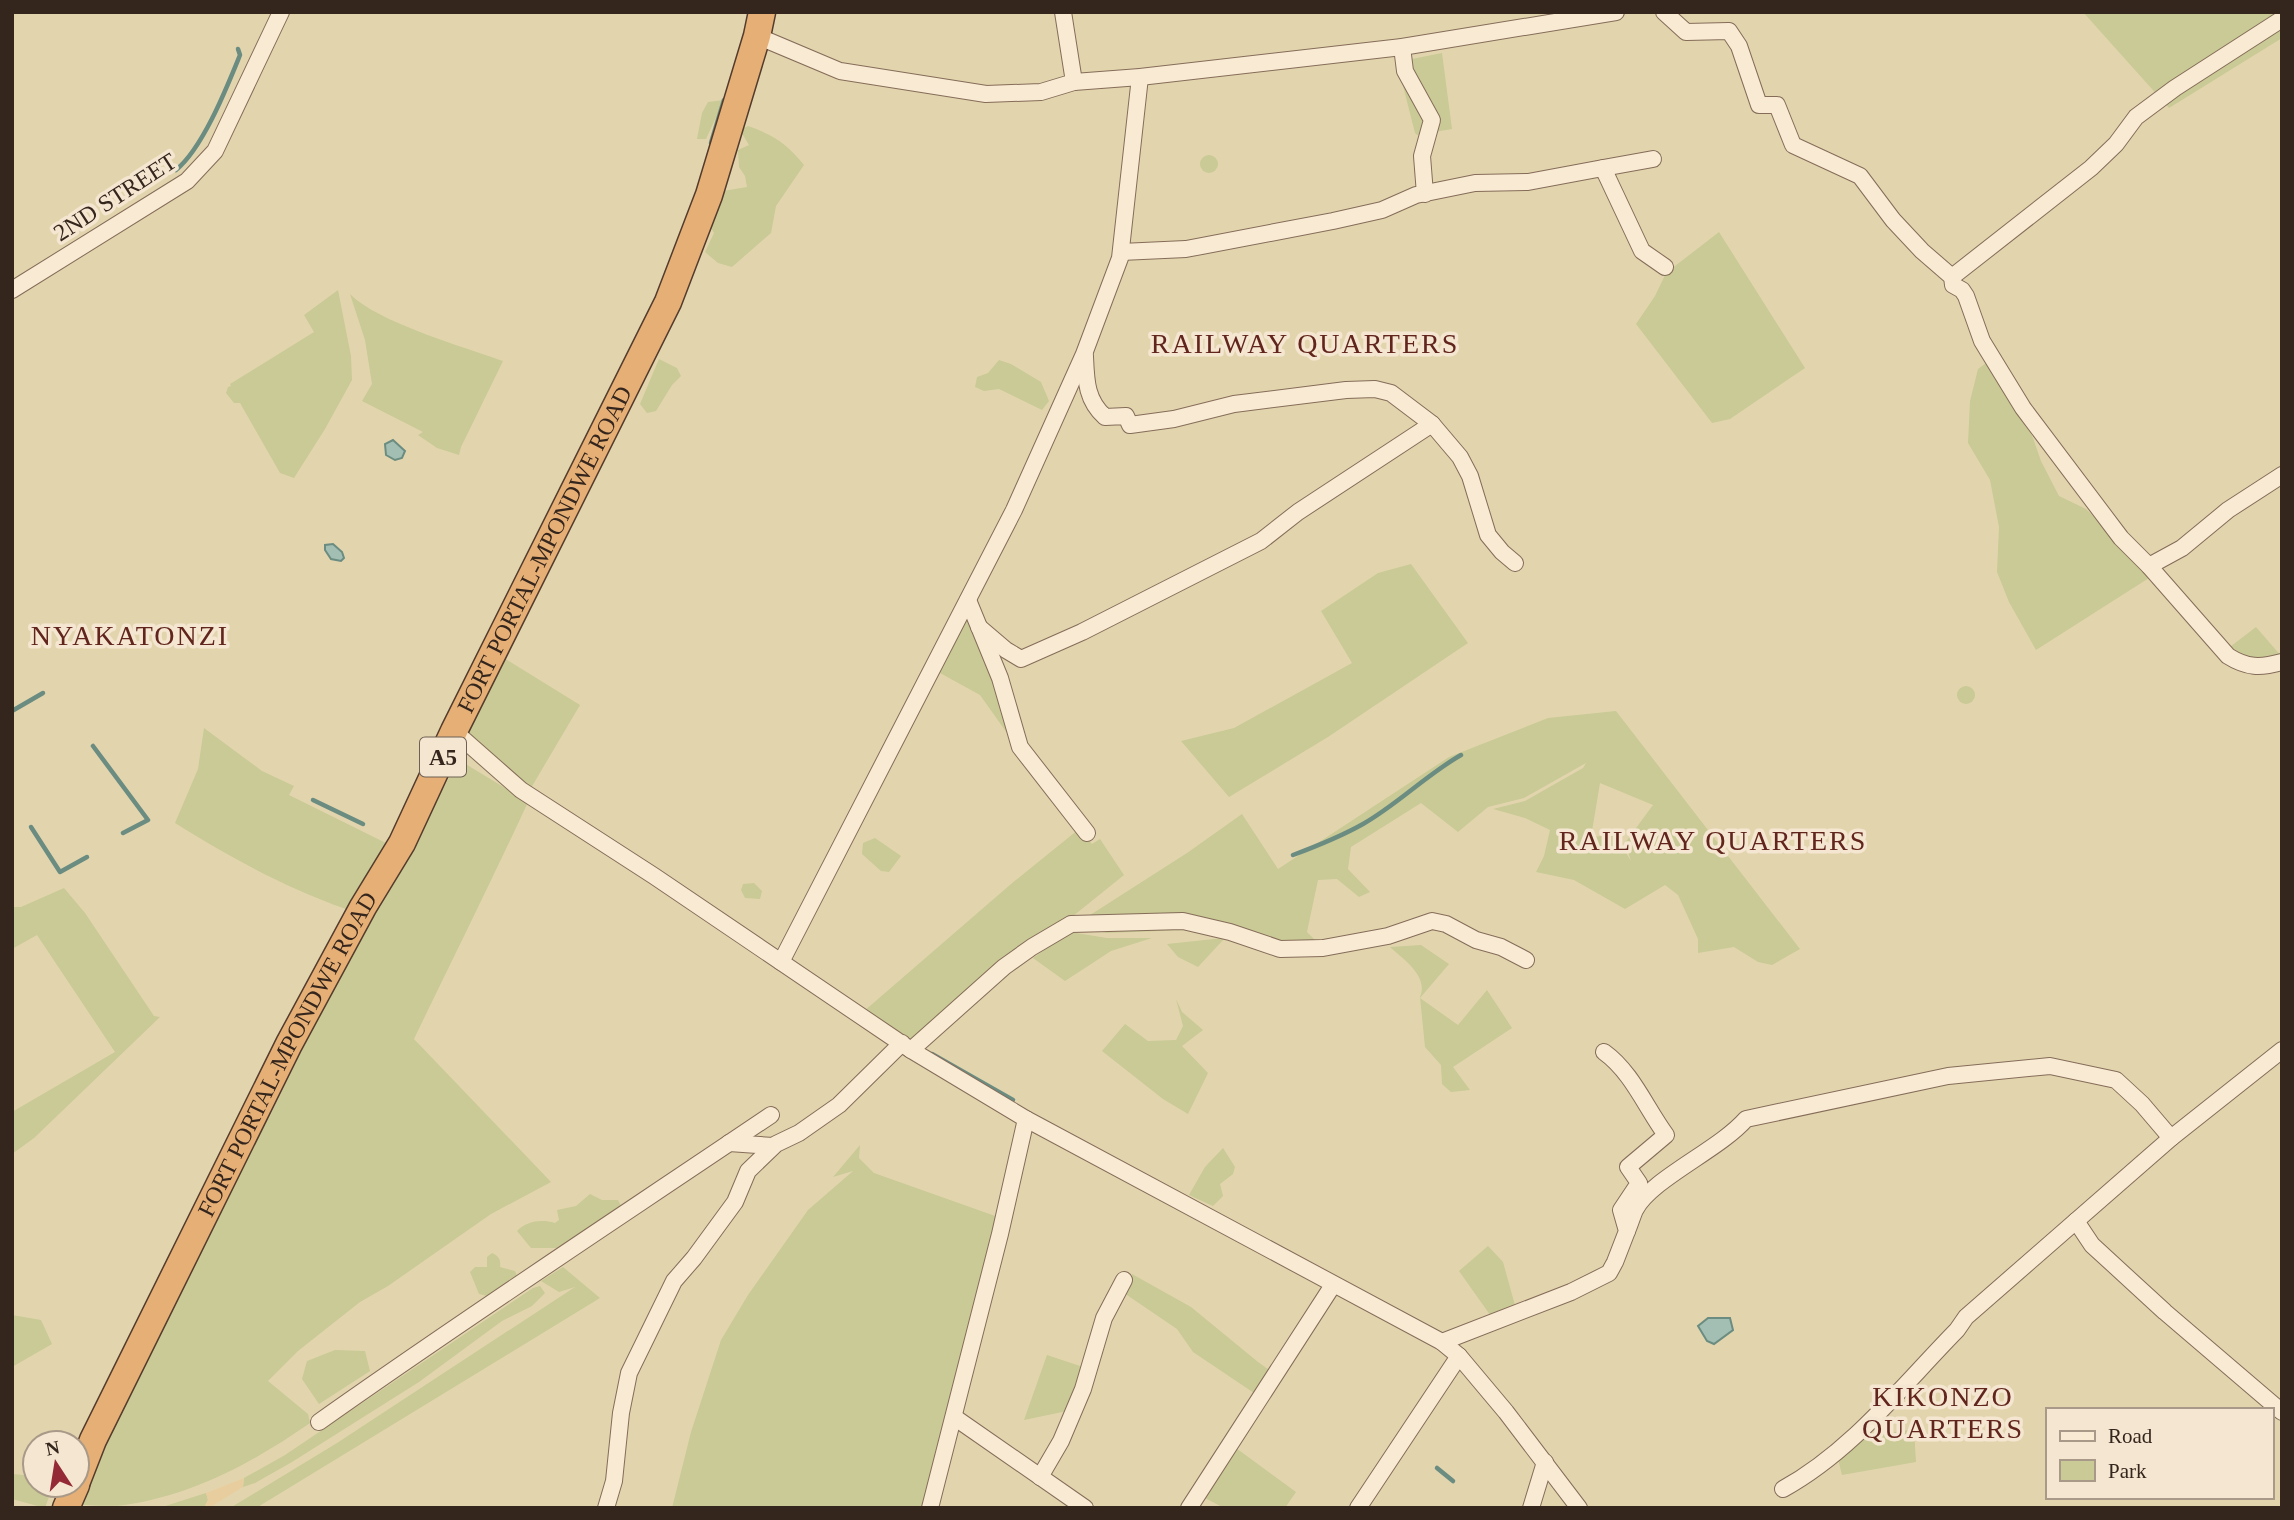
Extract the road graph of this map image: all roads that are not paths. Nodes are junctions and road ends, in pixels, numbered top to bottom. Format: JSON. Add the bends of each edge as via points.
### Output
{"nodes":[{"id":1,"x":281,"y":12,"type":"edge"},
{"id":2,"x":1063,"y":12,"type":"edge"},
{"id":3,"x":1616,"y":12,"type":"edge"},
{"id":4,"x":1664,"y":12,"type":"edge"},
{"id":5,"x":2282,"y":19,"type":"edge"},
{"id":6,"x":760,"y":24,"type":"edge"},
{"id":7,"x":1402,"y":47,"type":"junction"},
{"id":8,"x":1140,"y":77,"type":"junction"},
{"id":9,"x":1074,"y":82,"type":"junction"},
{"id":10,"x":1653,"y":159,"type":"dead end"},
{"id":11,"x":1603,"y":168,"type":"junction"},
{"id":12,"x":1425,"y":194,"type":"junction"},
{"id":13,"x":1121,"y":252,"type":"junction"},
{"id":14,"x":1665,"y":267,"type":"dead end"},
{"id":15,"x":1952,"y":277,"type":"junction"},
{"id":16,"x":12,"y":290,"type":"edge"},
{"id":17,"x":1084,"y":354,"type":"junction"},
{"id":18,"x":1432,"y":424,"type":"junction"},
{"id":19,"x":2282,"y":475,"type":"edge"},
{"id":20,"x":1515,"y":563,"type":"dead end"},
{"id":21,"x":2149,"y":566,"type":"junction"},
{"id":22,"x":968,"y":600,"type":"junction"},
{"id":23,"x":979,"y":627,"type":"junction"},
{"id":24,"x":2282,"y":662,"type":"edge"},
{"id":25,"x":454,"y":731,"type":"junction"},
{"id":26,"x":1087,"y":833,"type":"dead end"},
{"id":27,"x":1527,"y":960,"type":"dead end"},
{"id":28,"x":781,"y":962,"type":"junction"},
{"id":29,"x":906,"y":1046,"type":"junction"},
{"id":30,"x":2282,"y":1050,"type":"edge"},
{"id":31,"x":1604,"y":1052,"type":"dead end"},
{"id":32,"x":771,"y":1115,"type":"dead end"},
{"id":33,"x":1026,"y":1119,"type":"junction"},
{"id":34,"x":2171,"y":1138,"type":"junction"},
{"id":35,"x":729,"y":1143,"type":"junction"},
{"id":36,"x":774,"y":1146,"type":"junction"},
{"id":37,"x":2076,"y":1221,"type":"junction"},
{"id":38,"x":1627,"y":1231,"type":"junction"},
{"id":39,"x":1124,"y":1280,"type":"dead end"},
{"id":40,"x":1333,"y":1285,"type":"junction"},
{"id":41,"x":1442,"y":1342,"type":"junction"},
{"id":42,"x":1459,"y":1356,"type":"junction"},
{"id":43,"x":2282,"y":1412,"type":"edge"},
{"id":44,"x":954,"y":1417,"type":"junction"},
{"id":45,"x":319,"y":1422,"type":"dead end"},
{"id":46,"x":91,"y":1445,"type":"edge"},
{"id":47,"x":1545,"y":1462,"type":"junction"},
{"id":48,"x":1040,"y":1477,"type":"junction"},
{"id":49,"x":1783,"y":1489,"type":"dead end"},
{"id":50,"x":606,"y":1508,"type":"edge"},
{"id":51,"x":930,"y":1508,"type":"edge"},
{"id":52,"x":1085,"y":1508,"type":"edge"},
{"id":53,"x":1189,"y":1508,"type":"edge"},
{"id":54,"x":1357,"y":1508,"type":"edge"},
{"id":55,"x":1531,"y":1508,"type":"edge"},
{"id":56,"x":1579,"y":1508,"type":"edge"}],
"edges":[{"from":1,"to":16,"type":"street","name":"2ND STREET","via":[[215,151],[187,181]]},
{"from":2,"to":9,"type":"street"},
{"from":3,"to":7,"type":"street"},
{"from":4,"to":15,"type":"street","via":[[1686,32],[1730,31],[1759,104],[1777,106],[1793,145],[1860,176],[1893,220]]},
{"from":5,"to":15,"type":"street","via":[[2136,117],[2083,175]]},
{"from":6,"to":9,"type":"street","via":[[841,71],[986,94],[1041,92]]},
{"from":6,"to":25,"type":"highway","name":"FORT PORTAL-MPONDWE ROAD","number":"A5","via":[[709,195],[668,302]]},
{"from":7,"to":8,"type":"street"},
{"from":7,"to":12,"type":"street","via":[[1405,71],[1432,120],[1422,156]]},
{"from":8,"to":9,"type":"street"},
{"from":8,"to":13,"type":"street"},
{"from":10,"to":11,"type":"street"},
{"from":11,"to":12,"type":"street","via":[[1528,182],[1475,183]]},
{"from":11,"to":14,"type":"street","via":[[1642,251]]},
{"from":12,"to":13,"type":"street","via":[[1382,210],[1309,226],[1186,249]]},
{"from":13,"to":17,"type":"street"},
{"from":15,"to":21,"type":"street","via":[[1971,308],[1982,341],[2023,408],[2121,538]]},
{"from":17,"to":18,"type":"street","via":[[1087,388],[1097,410],[1105,417],[1126,416],[1130,425],[1234,404],[1375,389],[1391,393]]},
{"from":17,"to":22,"type":"street"},
{"from":18,"to":20,"type":"street","via":[[1467,467],[1488,535]]},
{"from":18,"to":23,"type":"street","via":[[1261,541],[1082,632],[1021,659]]},
{"from":19,"to":21,"type":"street","via":[[2228,510],[2182,548]]},
{"from":21,"to":24,"type":"street","via":[[2228,656],[2250,666]]},
{"from":22,"to":23,"type":"street"},
{"from":22,"to":28,"type":"street"},
{"from":23,"to":26,"type":"street","via":[[1020,747]]},
{"from":25,"to":28,"type":"street","via":[[521,790]]},
{"from":25,"to":46,"type":"highway","name":"FORT PORTAL-MPONDWE ROAD","number":"A5","via":[[402,843],[289,1044]]},
{"from":27,"to":29,"type":"street","via":[[1433,921],[1323,948],[1280,949],[1183,920],[1071,923],[1004,967]]},
{"from":28,"to":29,"type":"street"},
{"from":29,"to":33,"type":"street"},
{"from":29,"to":36,"type":"street","via":[[839,1105]]},
{"from":30,"to":34,"type":"street"},
{"from":31,"to":38,"type":"street","via":[[1634,1086],[1666,1135],[1628,1167],[1639,1183],[1621,1210]]},
{"from":32,"to":35,"type":"street"},
{"from":33,"to":40,"type":"street"},
{"from":33,"to":44,"type":"street"},
{"from":34,"to":37,"type":"street"},
{"from":34,"to":38,"type":"street","via":[[2116,1080],[2050,1066],[1948,1076],[1746,1119],[1735,1132],[1653,1190],[1636,1208]]},
{"from":35,"to":36,"type":"street"},
{"from":35,"to":45,"type":"street"},
{"from":36,"to":50,"type":"street","via":[[748,1171],[735,1202],[674,1281],[629,1373]]},
{"from":37,"to":43,"type":"street","via":[[2092,1245]]},
{"from":37,"to":49,"type":"street","via":[[1966,1317],[1869,1423],[1816,1470]]},
{"from":38,"to":41,"type":"street","via":[[1609,1273]]},
{"from":39,"to":48,"type":"street","via":[[1104,1318],[1083,1389],[1061,1441]]},
{"from":40,"to":41,"type":"street"},
{"from":40,"to":53,"type":"street"},
{"from":41,"to":42,"type":"street"},
{"from":42,"to":47,"type":"street"},
{"from":42,"to":54,"type":"street"},
{"from":44,"to":48,"type":"street"},
{"from":44,"to":51,"type":"street"},
{"from":47,"to":55,"type":"street"},
{"from":47,"to":56,"type":"street"},
{"from":48,"to":52,"type":"street"}]}
